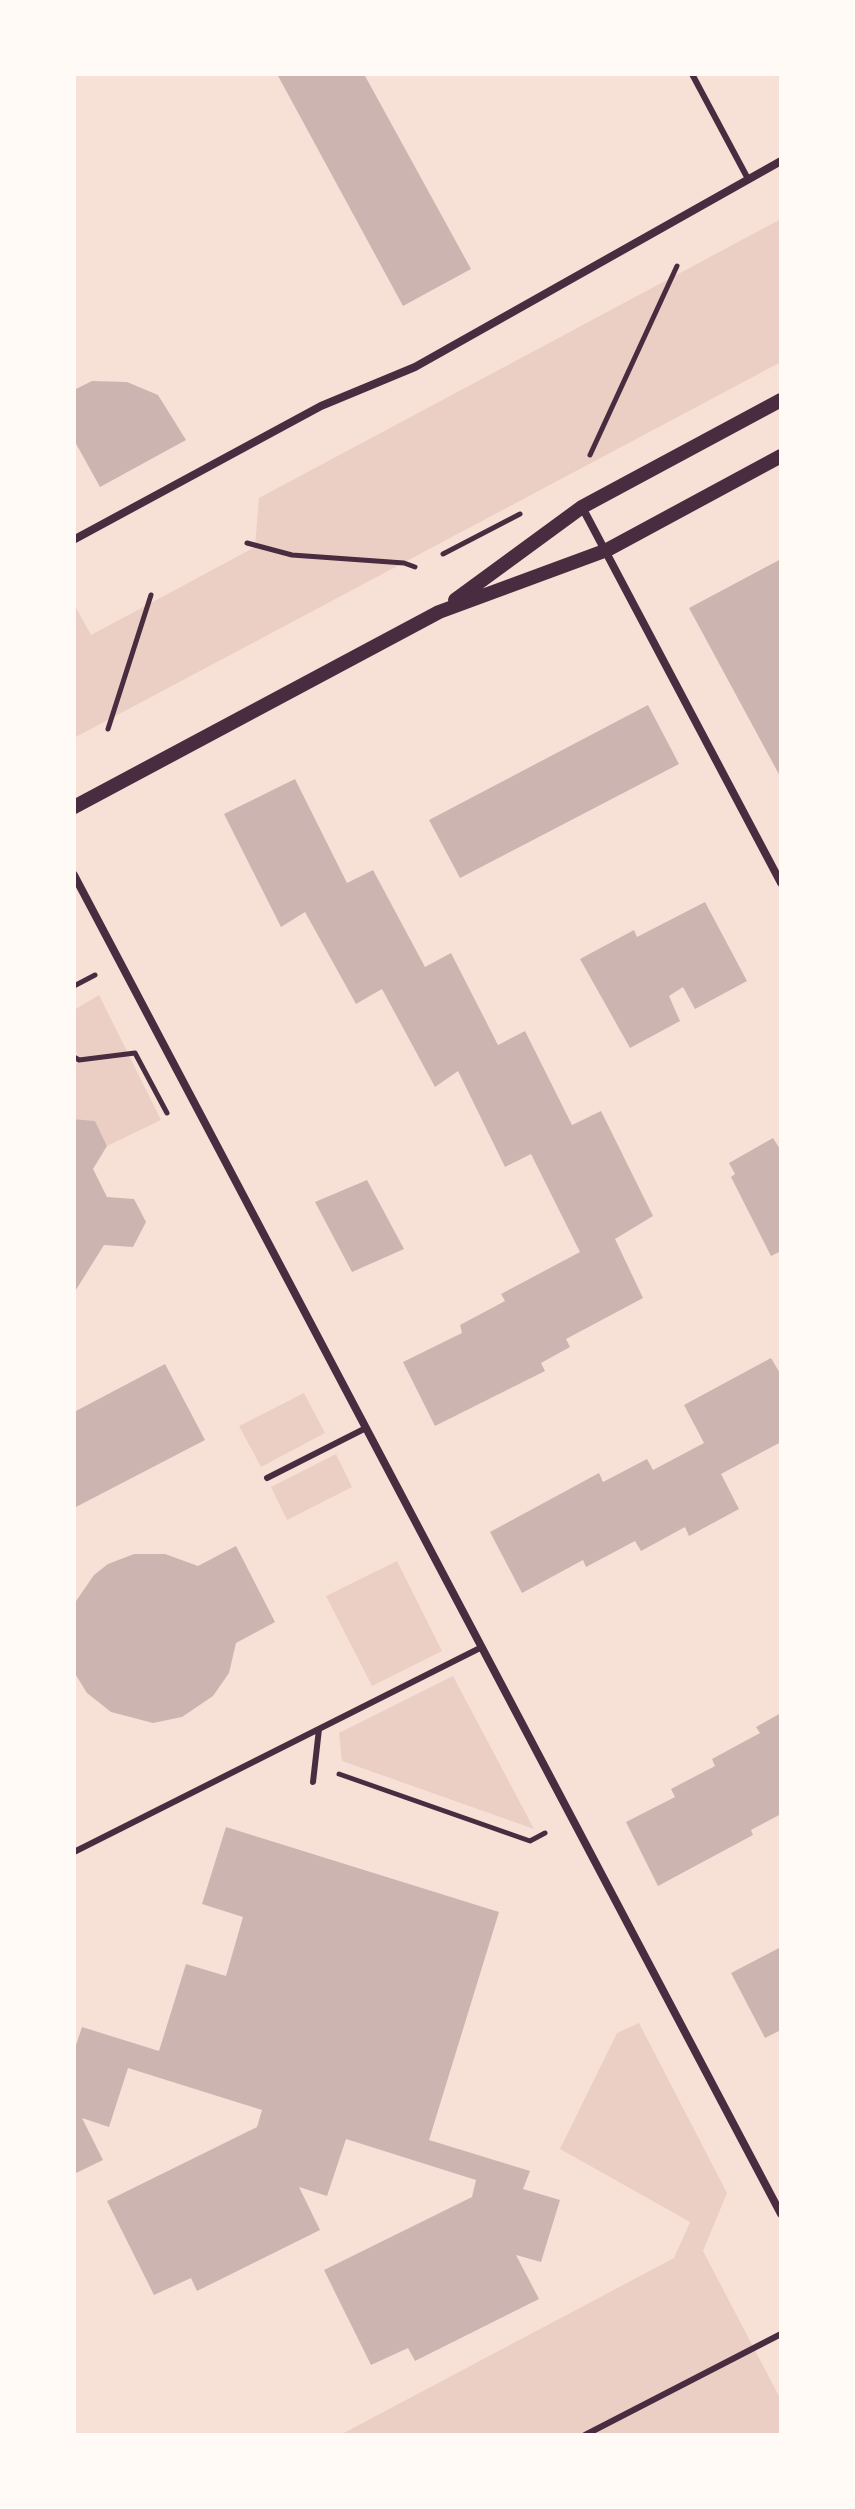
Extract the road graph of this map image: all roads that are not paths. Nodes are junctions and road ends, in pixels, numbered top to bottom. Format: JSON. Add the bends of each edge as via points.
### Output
{"nodes":[{"id":1,"x":692,"y":74,"type":"edge"},
{"id":2,"x":781,"y":161,"type":"edge"},
{"id":3,"x":747,"y":177,"type":"junction"},
{"id":4,"x":781,"y":400,"type":"edge"},
{"id":5,"x":781,"y":456,"type":"edge"},
{"id":6,"x":582,"y":507,"type":"junction"},
{"id":7,"x":75,"y":539,"type":"edge"},
{"id":8,"x":607,"y":550,"type":"junction"},
{"id":9,"x":439,"y":612,"type":"junction"},
{"id":10,"x":74,"y":807,"type":"edge"},
{"id":11,"x":74,"y":875,"type":"edge"},
{"id":12,"x":781,"y":883,"type":"edge"},
{"id":13,"x":366,"y":1428,"type":"junction"},
{"id":14,"x":267,"y":1478,"type":"dead end"},
{"id":15,"x":482,"y":1647,"type":"junction"},
{"id":16,"x":319,"y":1729,"type":"junction"},
{"id":17,"x":313,"y":1782,"type":"dead end"},
{"id":18,"x":74,"y":1852,"type":"edge"},
{"id":19,"x":781,"y":2214,"type":"edge"},
{"id":20,"x":781,"y":2334,"type":"edge"},
{"id":21,"x":585,"y":2435,"type":"edge"}],
"edges":[{"from":1,"to":3,"type":"lane"},
{"from":2,"to":3,"type":"street"},
{"from":3,"to":7,"type":"street","via":[[415,367],[321,406]]},
{"from":4,"to":6,"type":"street"},
{"from":5,"to":8,"type":"street"},
{"from":6,"to":8,"type":"street"},
{"from":6,"to":9,"type":"street"},
{"from":8,"to":9,"type":"street"},
{"from":8,"to":12,"type":"street"},
{"from":9,"to":10,"type":"street"},
{"from":11,"to":13,"type":"street"},
{"from":13,"to":14,"type":"lane"},
{"from":13,"to":15,"type":"street"},
{"from":15,"to":16,"type":"lane"},
{"from":15,"to":19,"type":"street"},
{"from":16,"to":17,"type":"lane"},
{"from":16,"to":18,"type":"lane"},
{"from":20,"to":21,"type":"lane"}]}
